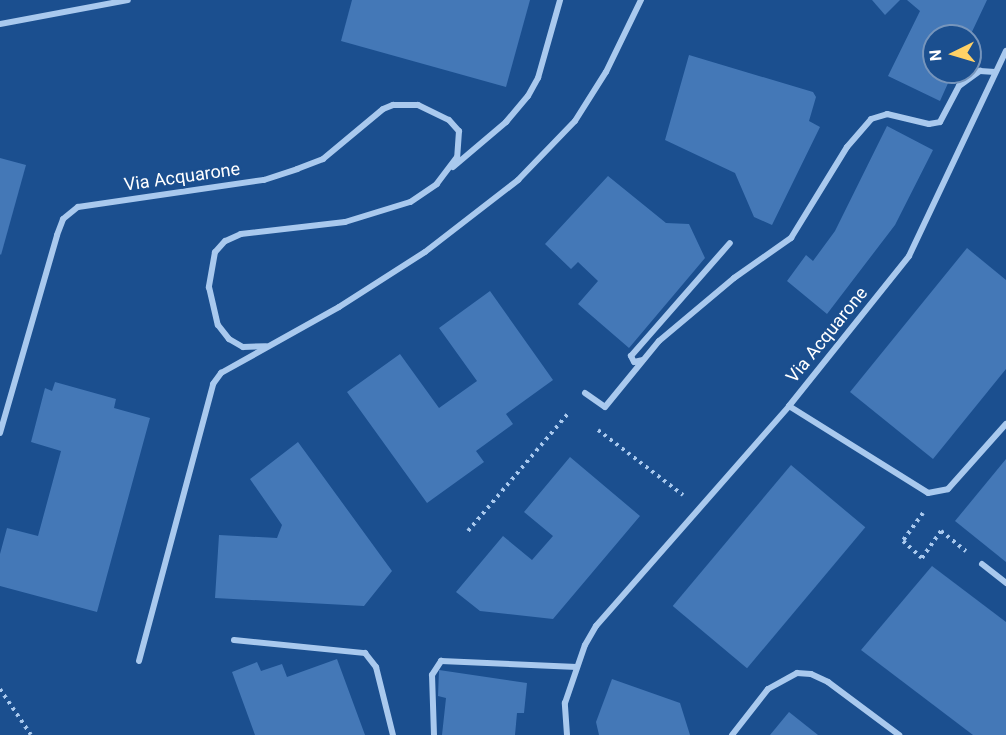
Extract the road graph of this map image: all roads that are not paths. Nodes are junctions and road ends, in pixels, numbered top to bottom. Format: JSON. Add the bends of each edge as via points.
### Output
{"nodes":[{"id":1,"x":128,"y":0,"type":"edge"},
{"id":2,"x":560,"y":0,"type":"edge"},
{"id":3,"x":640,"y":0,"type":"edge"},
{"id":4,"x":0,"y":24,"type":"edge"},
{"id":5,"x":1006,"y":51,"type":"edge"},
{"id":6,"x":995,"y":72,"type":"junction"},
{"id":7,"x":448,"y":171,"type":"junction"},
{"id":8,"x":730,"y":243,"type":"dead end"},
{"id":9,"x":266,"y":346,"type":"junction"},
{"id":10,"x":643,"y":360,"type":"junction"},
{"id":11,"x":585,"y":393,"type":"dead end"},
{"id":12,"x":789,"y":406,"type":"junction"},
{"id":13,"x":1006,"y":424,"type":"edge"},
{"id":14,"x":0,"y":433,"type":"edge"},
{"id":15,"x":982,"y":564,"type":"road end"},
{"id":16,"x":1006,"y":582,"type":"edge"},
{"id":17,"x":234,"y":640,"type":"dead end"},
{"id":18,"x":139,"y":661,"type":"dead end"},
{"id":19,"x":577,"y":667,"type":"junction"},
{"id":20,"x":393,"y":735,"type":"edge"},
{"id":21,"x":434,"y":735,"type":"edge"},
{"id":22,"x":567,"y":735,"type":"edge"},
{"id":23,"x":732,"y":735,"type":"edge"},
{"id":24,"x":899,"y":735,"type":"edge"}],
"edges":[{"from":1,"to":4,"type":"street"},
{"from":2,"to":7,"type":"street","via":[[538,78],[528,96],[506,122]]},
{"from":3,"to":9,"type":"street","via":[[606,72],[548,153],[425,252],[339,307]]},
{"from":5,"to":6,"type":"street","name":"Via Acquarone"},
{"from":6,"to":10,"type":"street","via":[[980,71],[959,86],[940,123],[887,114],[871,119],[847,147],[791,238],[734,278],[659,341]]},
{"from":6,"to":12,"type":"street","name":"Via Acquarone","via":[[909,256]]},
{"from":7,"to":9,"type":"street","via":[[410,202],[375,213],[345,222],[261,230],[225,241],[215,252],[208,287],[218,325],[229,339],[243,347]]},
{"from":7,"to":14,"type":"street","name":"Via Acquarone","via":[[457,157],[459,131],[434,111],[418,105],[393,105],[323,159],[297,170],[255,181],[78,207],[63,219],[57,235]]},
{"from":8,"to":10,"type":"street","via":[[631,356],[634,362]]},
{"from":9,"to":18,"type":"street","via":[[220,373],[213,384]]},
{"from":10,"to":11,"type":"street","via":[[605,407]]},
{"from":12,"to":13,"type":"street","name":"Via Acquarone","via":[[920,491],[938,493],[948,489]]},
{"from":12,"to":19,"type":"street","via":[[602,618]]},
{"from":15,"to":16,"type":"street"},
{"from":17,"to":20,"type":"street","via":[[365,653],[376,667]]},
{"from":19,"to":21,"type":"street","via":[[441,661],[432,675]]},
{"from":19,"to":22,"type":"street","via":[[565,703]]},
{"from":23,"to":24,"type":"street","via":[[768,689],[797,673],[828,682]]}]}
